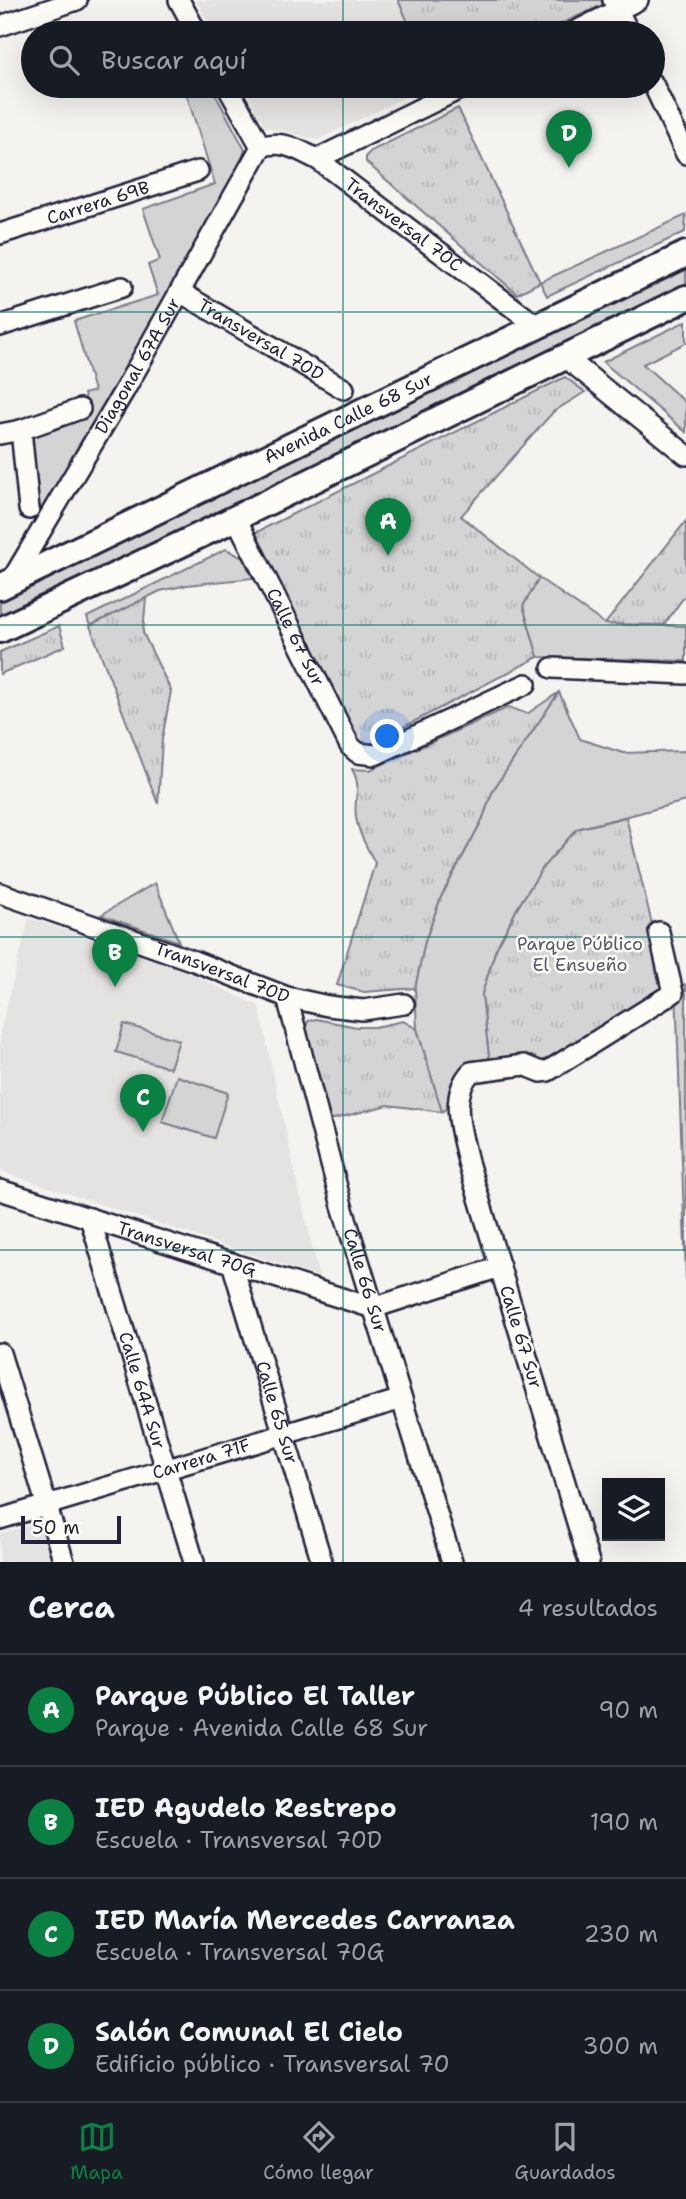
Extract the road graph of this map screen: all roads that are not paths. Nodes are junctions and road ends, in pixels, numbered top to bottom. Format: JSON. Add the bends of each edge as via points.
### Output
{"nodes":[{"id":1,"x":77,"y":0,"type":"edge"},
{"id":2,"x":179,"y":0,"type":"edge"},
{"id":3,"x":638,"y":0,"type":"edge"},
{"id":4,"x":615,"y":5,"type":"edge"},
{"id":5,"x":190,"y":21,"type":"edge"},
{"id":6,"x":590,"y":21,"type":"edge"},
{"id":7,"x":623,"y":21,"type":"edge"},
{"id":8,"x":0,"y":26,"type":"edge"},
{"id":9,"x":234,"y":98,"type":"edge"},
{"id":10,"x":442,"y":98,"type":"edge"},
{"id":11,"x":660,"y":98,"type":"edge"},
{"id":12,"x":261,"y":147,"type":"junction"},
{"id":13,"x":686,"y":154,"type":"edge"},
{"id":14,"x":317,"y":159,"type":"junction"},
{"id":15,"x":198,"y":171,"type":"dead end"},
{"id":16,"x":0,"y":234,"type":"edge"},
{"id":17,"x":686,"y":254,"type":"edge"},
{"id":18,"x":122,"y":287,"type":"dead end"},
{"id":19,"x":180,"y":292,"type":"junction"},
{"id":20,"x":686,"y":298,"type":"edge"},
{"id":21,"x":0,"y":326,"type":"edge"},
{"id":22,"x":537,"y":326,"type":"junction"},
{"id":23,"x":565,"y":357,"type":"junction"},
{"id":24,"x":344,"y":389,"type":"dead end"},
{"id":25,"x":80,"y":409,"type":"dead end"},
{"id":26,"x":21,"y":430,"type":"junction"},
{"id":27,"x":0,"y":434,"type":"edge"},
{"id":28,"x":686,"y":455,"type":"edge"},
{"id":29,"x":29,"y":509,"type":"dead end"},
{"id":30,"x":236,"y":518,"type":"junction"},
{"id":31,"x":5,"y":585,"type":"edge"},
{"id":32,"x":0,"y":630,"type":"edge"},
{"id":33,"x":552,"y":668,"type":"dead end"},
{"id":34,"x":686,"y":674,"type":"edge"},
{"id":35,"x":526,"y":684,"type":"dead end"},
{"id":36,"x":0,"y":893,"type":"edge"},
{"id":37,"x":659,"y":932,"type":"dead end"},
{"id":38,"x":287,"y":997,"type":"junction"},
{"id":39,"x":404,"y":1004,"type":"dead end"},
{"id":40,"x":0,"y":1189,"type":"edge"},
{"id":41,"x":90,"y":1218,"type":"junction"},
{"id":42,"x":232,"y":1263,"type":"junction"},
{"id":43,"x":500,"y":1267,"type":"junction"},
{"id":44,"x":373,"y":1308,"type":"junction"},
{"id":45,"x":0,"y":1353,"type":"edge"},
{"id":46,"x":402,"y":1399,"type":"junction"},
{"id":47,"x":284,"y":1434,"type":"junction"},
{"id":48,"x":166,"y":1469,"type":"junction"},
{"id":49,"x":46,"y":1505,"type":"junction"},
{"id":50,"x":0,"y":1519,"type":"edge"},
{"id":51,"x":64,"y":1562,"type":"edge"},
{"id":52,"x":194,"y":1562,"type":"edge"},
{"id":53,"x":322,"y":1562,"type":"edge"},
{"id":54,"x":452,"y":1562,"type":"edge"},
{"id":55,"x":589,"y":1562,"type":"edge"}],
"edges":[{"from":1,"to":8,"type":"street"},
{"from":2,"to":5,"type":"street"},
{"from":3,"to":4,"type":"street"},
{"from":4,"to":6,"type":"street"},
{"from":4,"to":7,"type":"street"},
{"from":9,"to":12,"type":"street"},
{"from":10,"to":14,"type":"street"},
{"from":11,"to":13,"type":"street"},
{"from":12,"to":14,"type":"street","name":"Transversal 70C","via":[[289,146]]},
{"from":12,"to":19,"type":"street","name":"Diagonal 67A Sur"},
{"from":14,"to":22,"type":"street","name":"Transversal 70C"},
{"from":15,"to":16,"type":"street","name":"Carrera 69B"},
{"from":17,"to":22,"type":"main road","name":"Avenida Calle 68 Sur"},
{"from":18,"to":21,"type":"street"},
{"from":19,"to":24,"type":"street","name":"Transversal 70D"},
{"from":19,"to":31,"type":"street","name":"Diagonal 67A Sur"},
{"from":20,"to":23,"type":"main road"},
{"from":22,"to":31,"type":"main road","name":"Avenida Calle 68 Sur"},
{"from":23,"to":28,"type":"street"},
{"from":23,"to":30,"type":"main road"},
{"from":25,"to":26,"type":"street"},
{"from":26,"to":27,"type":"street"},
{"from":26,"to":29,"type":"street"},
{"from":30,"to":32,"type":"main road"},
{"from":30,"to":35,"type":"street","name":"Calle 67 Sur","via":[[358,753],[375,755]]},
{"from":33,"to":34,"type":"street"},
{"from":36,"to":38,"type":"street","name":"Transversal 70D"},
{"from":37,"to":43,"type":"street","name":"Calle 67 Sur","via":[[673,993],[548,1071],[524,1065],[471,1072],[462,1086],[457,1111]]},
{"from":38,"to":39,"type":"street","name":"Transversal 70D","via":[[363,1010]]},
{"from":38,"to":44,"type":"street","name":"Calle 66 Sur"},
{"from":40,"to":41,"type":"street","name":"Transversal 70G"},
{"from":41,"to":42,"type":"street","name":"Transversal 70G"},
{"from":41,"to":48,"type":"street","name":"Calle 64A Sur"},
{"from":42,"to":44,"type":"street","name":"Transversal 70G"},
{"from":42,"to":47,"type":"street","name":"Calle 65 Sur"},
{"from":43,"to":44,"type":"street"},
{"from":43,"to":55,"type":"street","name":"Calle 67 Sur"},
{"from":44,"to":46,"type":"street","name":"Calle 66 Sur"},
{"from":45,"to":49,"type":"street"},
{"from":46,"to":47,"type":"street","name":"Carrera 71F"},
{"from":46,"to":54,"type":"street","name":"Calle 66 Sur"},
{"from":47,"to":48,"type":"street","name":"Carrera 71F"},
{"from":47,"to":53,"type":"street","name":"Calle 65 Sur"},
{"from":48,"to":49,"type":"street","name":"Carrera 71F"},
{"from":48,"to":52,"type":"street","name":"Calle 64A Sur"},
{"from":49,"to":50,"type":"street","name":"Carrera 71F"},
{"from":49,"to":51,"type":"street"}]}
